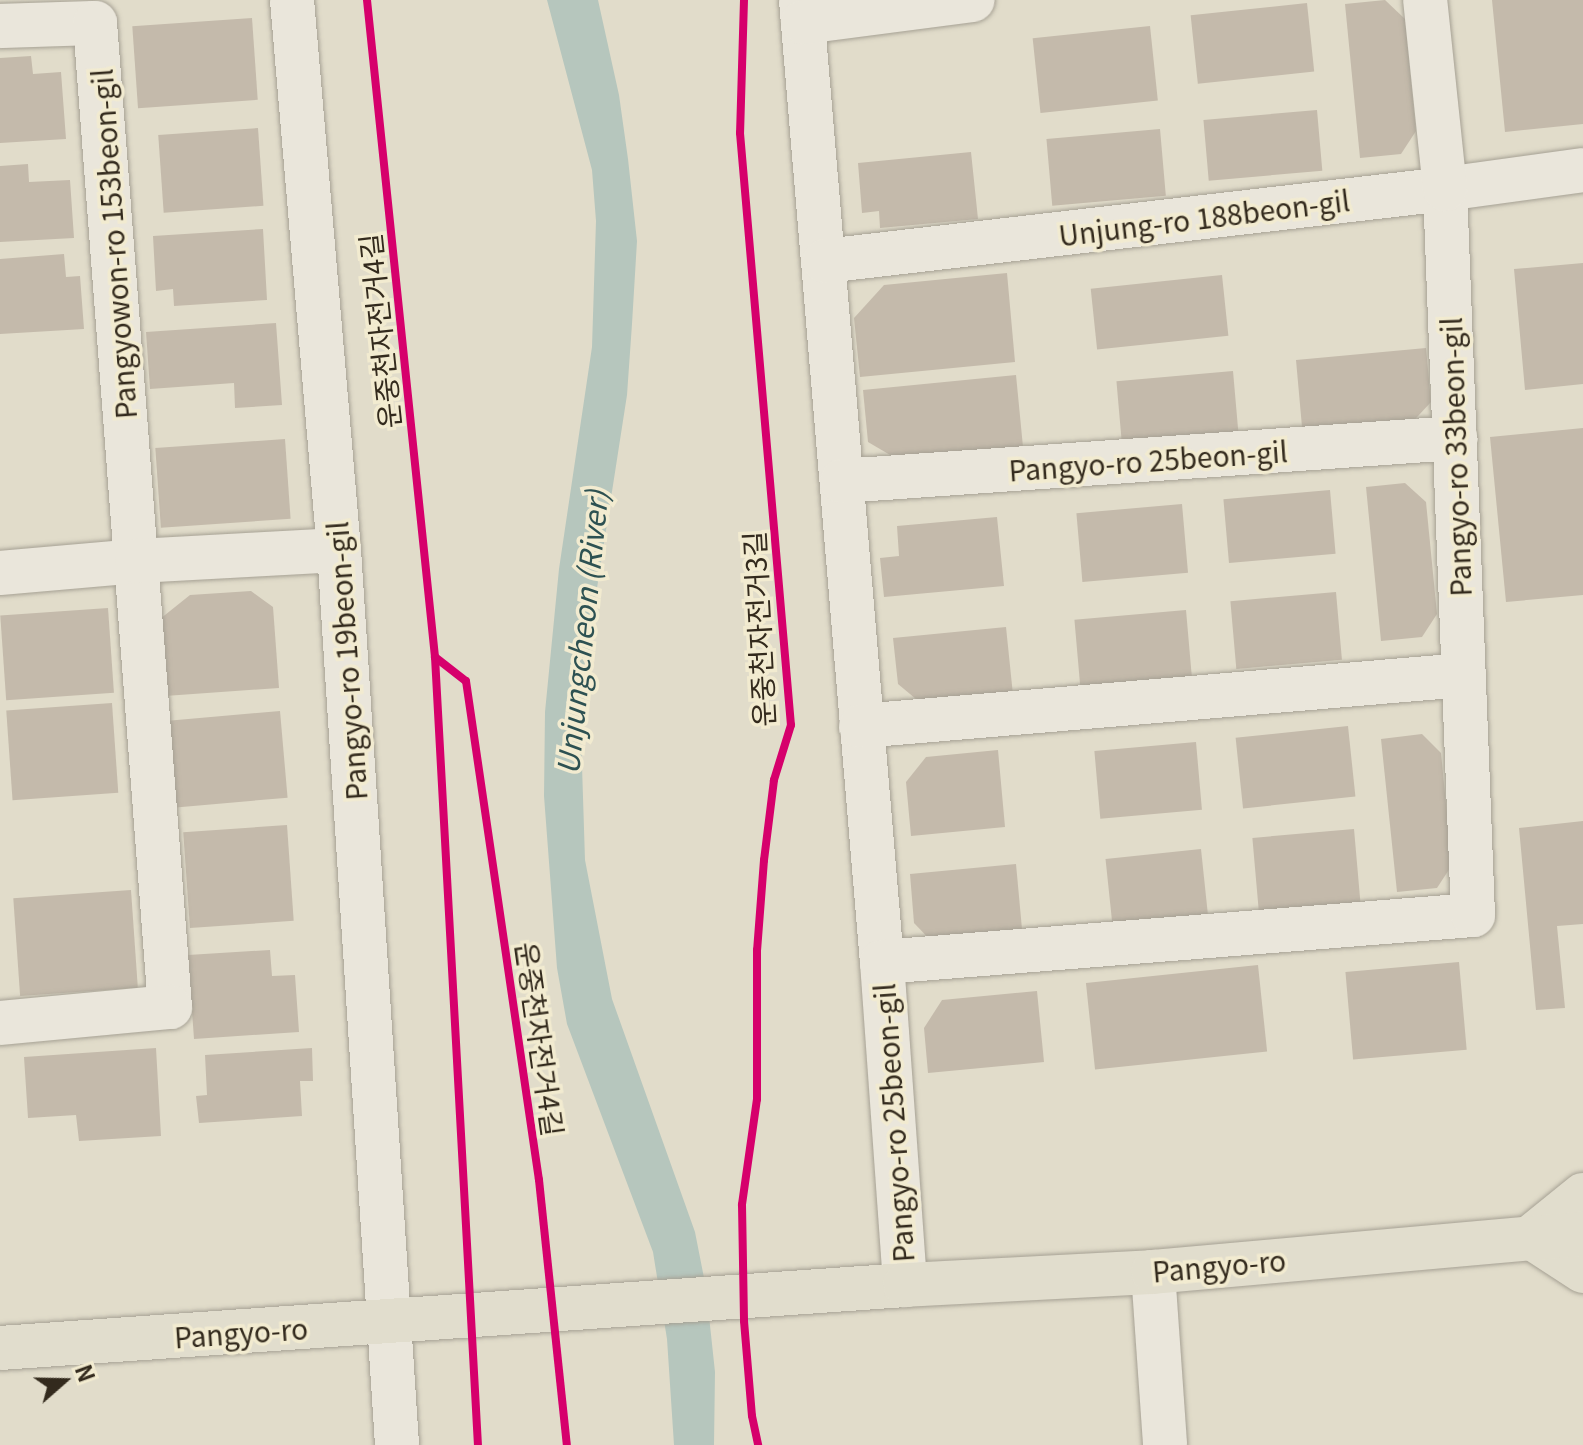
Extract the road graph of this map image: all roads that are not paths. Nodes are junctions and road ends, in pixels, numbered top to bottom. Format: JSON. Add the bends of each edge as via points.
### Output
{"nodes":[{"id":1,"x":292,"y":0,"type":"edge"},
{"id":2,"x":973,"y":0,"type":"edge"},
{"id":3,"x":1425,"y":0,"type":"edge"},
{"id":4,"x":802,"y":11,"type":"edge"},
{"id":5,"x":0,"y":26,"type":"edge"},
{"id":6,"x":1583,"y":170,"type":"edge"},
{"id":7,"x":1445,"y":189,"type":"junction"},
{"id":8,"x":825,"y":261,"type":"junction"},
{"id":9,"x":1455,"y":438,"type":"junction"},
{"id":10,"x":842,"y":481,"type":"junction"},
{"id":11,"x":339,"y":550,"type":"junction"},
{"id":12,"x":137,"y":561,"type":"junction"},
{"id":13,"x":0,"y":573,"type":"edge"},
{"id":14,"x":1463,"y":675,"type":"junction"},
{"id":15,"x":861,"y":726,"type":"junction"},
{"id":16,"x":1473,"y":915,"type":"joint"},
{"id":17,"x":882,"y":962,"type":"junction"},
{"id":18,"x":0,"y":1023,"type":"edge"},
{"id":19,"x":1583,"y":1195,"type":"edge"},
{"id":20,"x":1583,"y":1234,"type":"edge"},
{"id":21,"x":1531,"y":1237,"type":"junction"},
{"id":22,"x":1583,"y":1271,"type":"edge"},
{"id":23,"x":1153,"y":1272,"type":"junction"},
{"id":24,"x":905,"y":1285,"type":"junction"},
{"id":25,"x":387,"y":1323,"type":"junction"},
{"id":26,"x":0,"y":1348,"type":"edge"},
{"id":27,"x":397,"y":1445,"type":"edge"},
{"id":28,"x":1165,"y":1445,"type":"edge"}],
"edges":[{"from":1,"to":11,"type":"street","name":"Pangyo-ro 19beon-gil"},
{"from":2,"to":4,"type":"street","name":"Pangyo-ro 25beon-gil"},
{"from":3,"to":7,"type":"street","name":"Pangyo-ro 33beon-gil"},
{"from":4,"to":8,"type":"street","name":"Pangyo-ro 25beon-gil"},
{"from":5,"to":12,"type":"street","name":"Pangyowon-ro 153beon-gil","via":[[95,23]]},
{"from":6,"to":7,"type":"street","name":"Unjung-ro 188beon-gil"},
{"from":7,"to":8,"type":"street","name":"Unjung-ro 188beon-gil"},
{"from":7,"to":9,"type":"street","name":"Pangyo-ro 33beon-gil"},
{"from":8,"to":10,"type":"street","name":"Pangyo-ro 25beon-gil"},
{"from":9,"to":10,"type":"street","name":"Pangyo-ro 25beon-gil"},
{"from":9,"to":14,"type":"street","name":"Pangyo-ro 33beon-gil"},
{"from":10,"to":15,"type":"street","name":"Pangyo-ro 25beon-gil"},
{"from":11,"to":12,"type":"street"},
{"from":11,"to":25,"type":"street","name":"Pangyo-ro 19beon-gil"},
{"from":12,"to":13,"type":"street"},
{"from":12,"to":18,"type":"street","name":"Pangyowon-ro 153beon-gil","via":[[170,1007]]},
{"from":14,"to":15,"type":"street"},
{"from":14,"to":16,"type":"street","name":"Pangyo-ro 33beon-gil"},
{"from":15,"to":17,"type":"street","name":"Pangyo-ro 25beon-gil"},
{"from":16,"to":17,"type":"street","name":"Pangyo-ro 25beon-gil"},
{"from":17,"to":24,"type":"street","name":"Pangyo-ro 25beon-gil"},
{"from":19,"to":21,"type":"main road"},
{"from":20,"to":21,"type":"main road","name":"Pangyo-ro"},
{"from":21,"to":22,"type":"main road"},
{"from":21,"to":23,"type":"main road","name":"Pangyo-ro"},
{"from":23,"to":24,"type":"main road","name":"Pangyo-ro"},
{"from":23,"to":28,"type":"street"},
{"from":24,"to":25,"type":"main road","name":"Pangyo-ro"},
{"from":25,"to":26,"type":"main road","name":"Pangyo-ro"},
{"from":25,"to":27,"type":"street","name":"Pangyo-ro 19beon-gil"}]}
